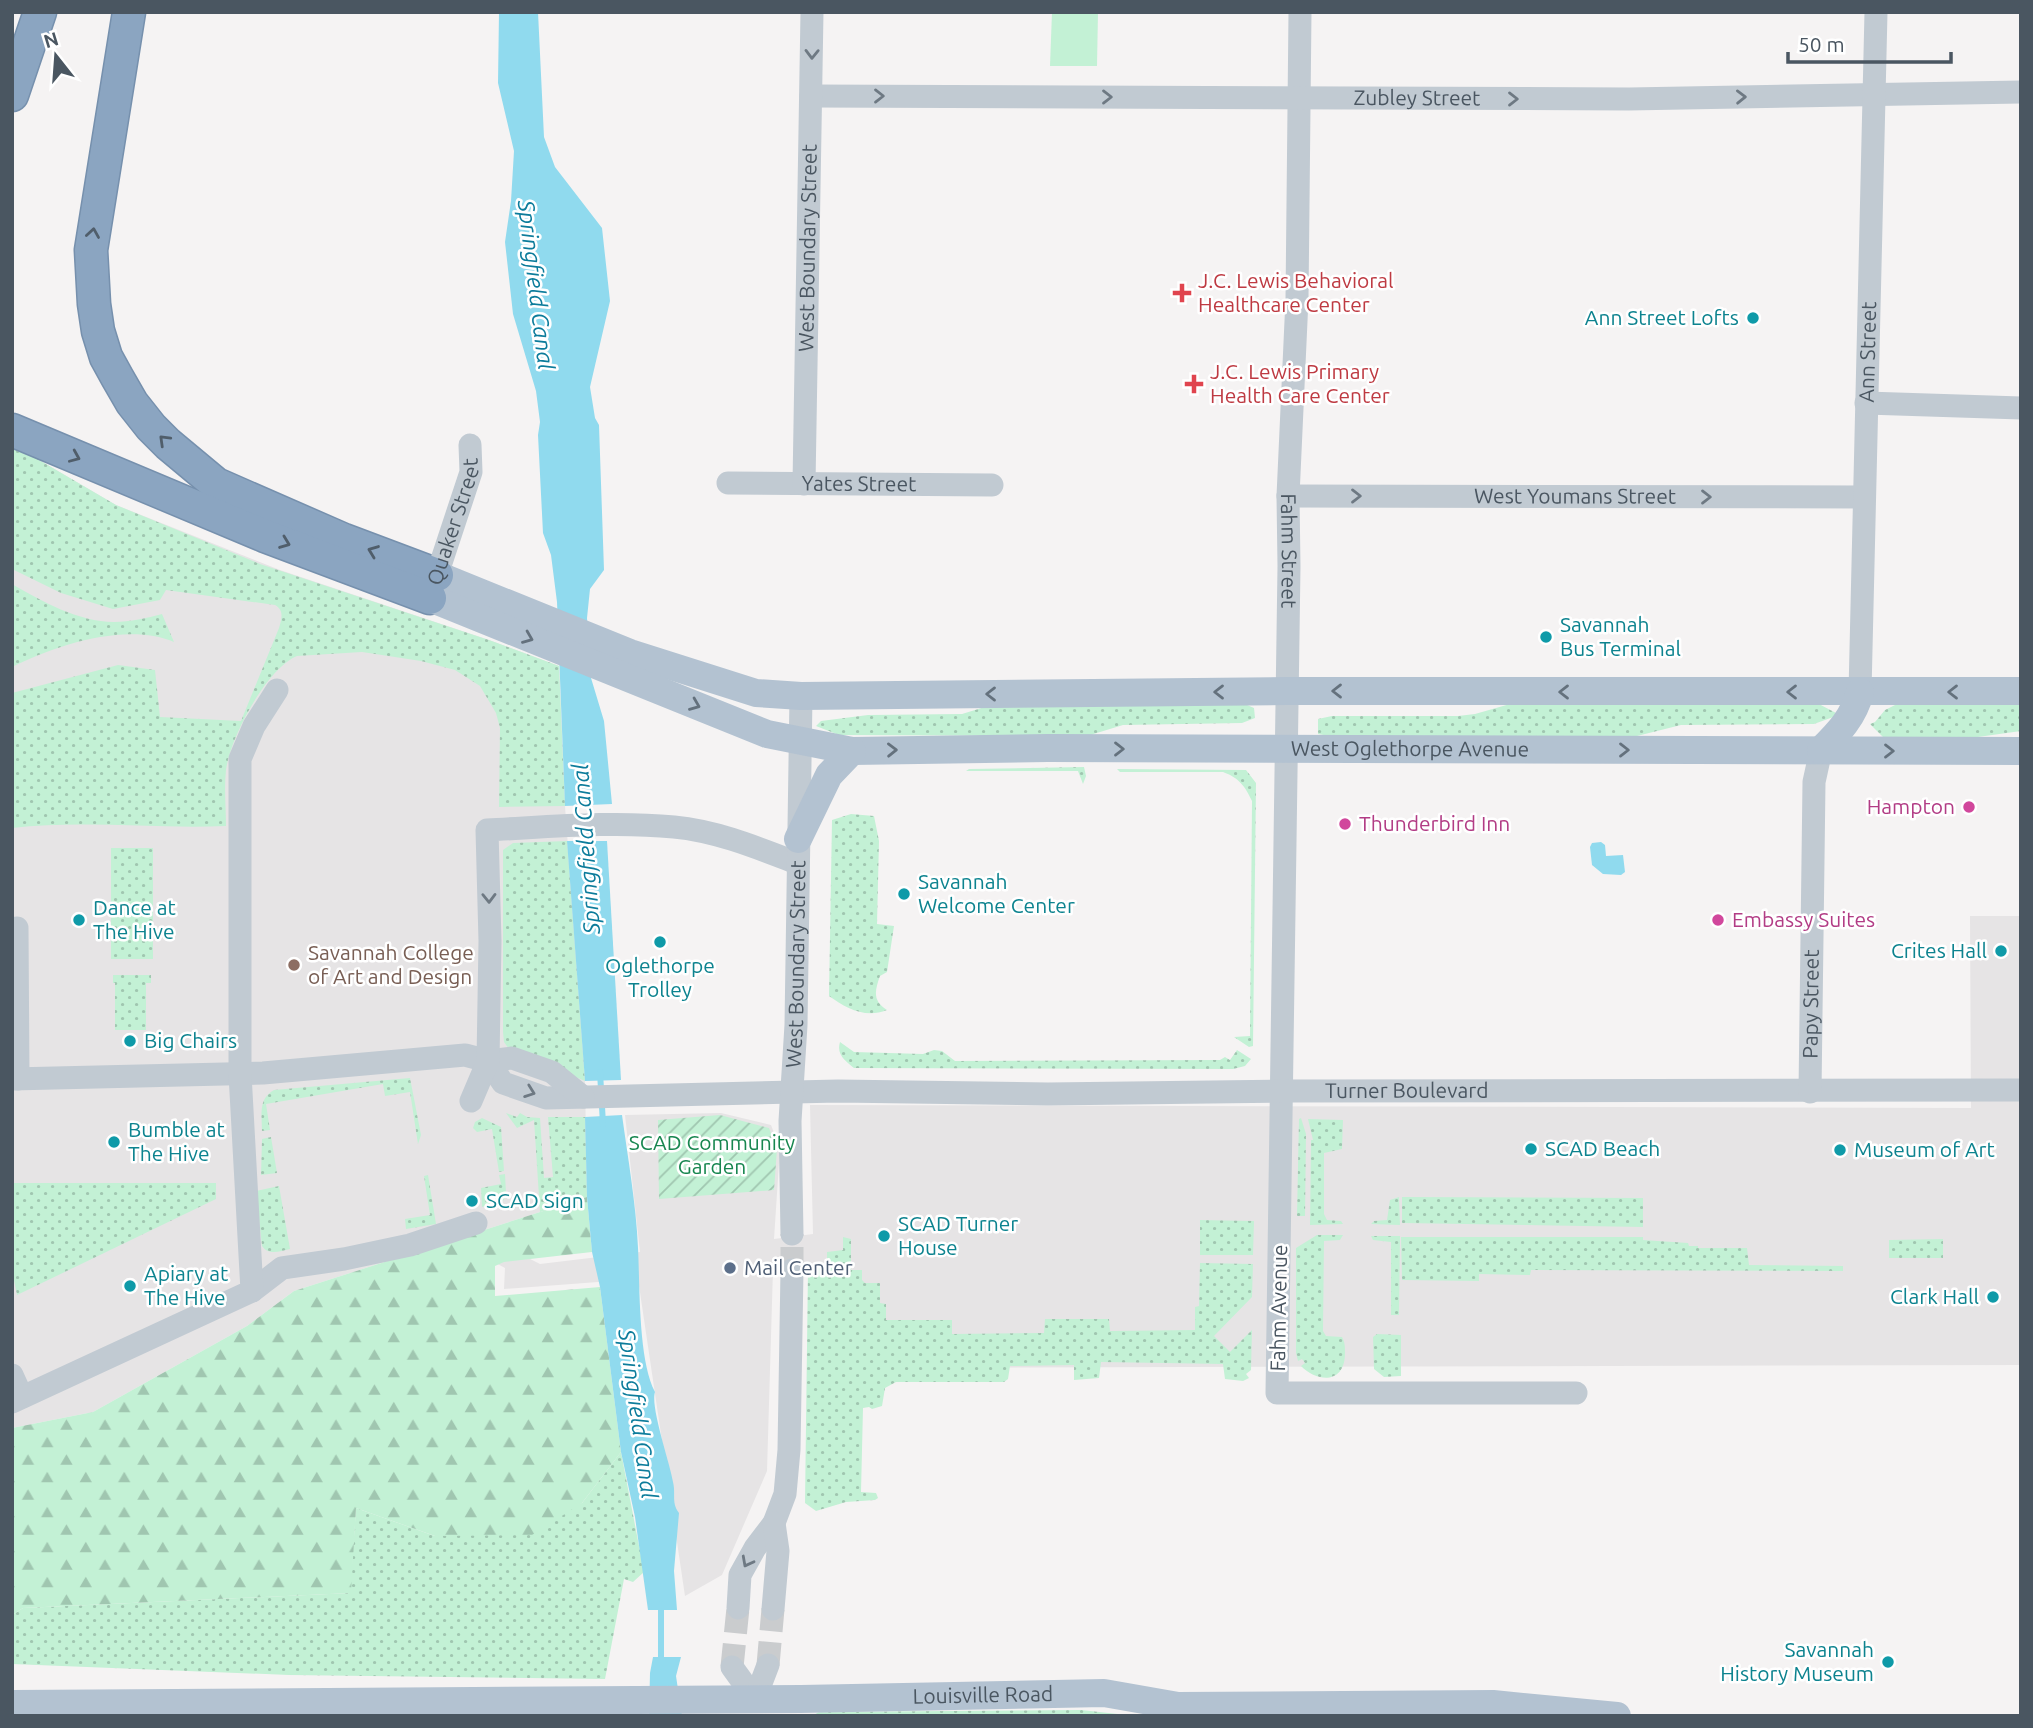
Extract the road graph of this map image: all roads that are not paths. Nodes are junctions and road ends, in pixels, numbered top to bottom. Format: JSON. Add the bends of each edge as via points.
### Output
{"nodes":[{"id":1,"x":40,"y":12,"type":"edge"},
{"id":2,"x":129,"y":12,"type":"edge"},
{"id":3,"x":812,"y":12,"type":"edge"},
{"id":4,"x":1300,"y":12,"type":"edge"},
{"id":5,"x":1876,"y":12,"type":"edge"},
{"id":6,"x":2021,"y":92,"type":"edge"},
{"id":7,"x":1874,"y":93,"type":"junction"},
{"id":8,"x":12,"y":95,"type":"edge"},
{"id":9,"x":811,"y":96,"type":"junction"},
{"id":10,"x":1298,"y":97,"type":"junction"},
{"id":11,"x":1867,"y":403,"type":"junction"},
{"id":12,"x":2021,"y":408,"type":"edge"},
{"id":13,"x":12,"y":430,"type":"edge"},
{"id":14,"x":470,"y":445,"type":"dead end"},
{"id":15,"x":728,"y":483,"type":"dead end"},
{"id":16,"x":804,"y":484,"type":"junction"},
{"id":17,"x":992,"y":485,"type":"dead end"},
{"id":18,"x":1288,"y":496,"type":"junction"},
{"id":19,"x":1863,"y":497,"type":"junction"},
{"id":20,"x":433,"y":587,"type":"junction"},
{"id":21,"x":631,"y":666,"type":"junction"},
{"id":22,"x":278,"y":690,"type":"dead end"},
{"id":23,"x":1287,"y":691,"type":"junction"},
{"id":24,"x":2021,"y":691,"type":"edge"},
{"id":25,"x":1860,"y":692,"type":"junction"},
{"id":26,"x":801,"y":695,"type":"junction"},
{"id":27,"x":800,"y":741,"type":"junction"},
{"id":28,"x":1286,"y":750,"type":"junction"},
{"id":29,"x":1821,"y":750,"type":"junction"},
{"id":30,"x":852,"y":751,"type":"junction"},
{"id":31,"x":2021,"y":751,"type":"edge"},
{"id":32,"x":797,"y":851,"type":"junction"},
{"id":33,"x":17,"y":928,"type":"dead end"},
{"id":34,"x":488,"y":1061,"type":"junction"},
{"id":35,"x":240,"y":1074,"type":"junction"},
{"id":36,"x":15,"y":1079,"type":"edge"},
{"id":37,"x":2021,"y":1090,"type":"edge"},
{"id":38,"x":1282,"y":1091,"type":"junction"},
{"id":39,"x":791,"y":1092,"type":"junction"},
{"id":40,"x":1810,"y":1092,"type":"junction"},
{"id":41,"x":471,"y":1101,"type":"dead end"},
{"id":42,"x":476,"y":1223,"type":"dead end"},
{"id":43,"x":792,"y":1234,"type":"tunnel mouth"},
{"id":44,"x":792,"y":1270,"type":"tunnel mouth"},
{"id":45,"x":252,"y":1291,"type":"junction"},
{"id":46,"x":12,"y":1375,"type":"edge"},
{"id":47,"x":1576,"y":1392,"type":"dead end"},
{"id":48,"x":17,"y":1399,"type":"edge"},
{"id":49,"x":774,"y":1523,"type":"junction"},
{"id":50,"x":738,"y":1608,"type":"tunnel mouth"},
{"id":51,"x":773,"y":1609,"type":"tunnel mouth"},
{"id":52,"x":768,"y":1665,"type":"tunnel mouth"},
{"id":53,"x":733,"y":1667,"type":"tunnel mouth"},
{"id":54,"x":12,"y":1704,"type":"edge"},
{"id":55,"x":757,"y":1707,"type":"edge"},
{"id":56,"x":1617,"y":1716,"type":"edge"}],
"edges":[{"from":1,"to":8,"type":"highway"},
{"from":20,"to":2,"type":"highway","one_way":true,"via":[[344,540],[216,484],[168,444],[132,403],[106,357],[94,304],[91,250]]},
{"from":3,"to":9,"type":"street","name":"West Boundary Street","one_way":true},
{"from":4,"to":10,"type":"street","name":"Fahm Street"},
{"from":5,"to":7,"type":"street","name":"Ann Street"},
{"from":6,"to":7,"type":"street","name":"Zubley Street"},
{"from":10,"to":7,"type":"street","name":"Zubley Street","one_way":true,"via":[[1629,99]]},
{"from":7,"to":11,"type":"street","name":"Ann Street"},
{"from":9,"to":10,"type":"street","name":"Zubley Street","one_way":true},
{"from":9,"to":16,"type":"street","name":"West Boundary Street"},
{"from":10,"to":18,"type":"street","name":"Fahm Street","via":[[1297,299]]},
{"from":11,"to":12,"type":"street"},
{"from":11,"to":19,"type":"street","name":"Ann Street"},
{"from":13,"to":20,"type":"highway","one_way":true,"via":[[265,536]]},
{"from":14,"to":20,"type":"street","name":"Quaker Street","via":[[471,472]]},
{"from":15,"to":16,"type":"street","name":"Yates Street"},
{"from":16,"to":17,"type":"street","name":"Yates Street"},
{"from":18,"to":19,"type":"street","name":"West Youmans Street","one_way":true},
{"from":18,"to":23,"type":"street","name":"Fahm Street"},
{"from":19,"to":25,"type":"street","name":"Ann Street"},
{"from":20,"to":21,"type":"main road"},
{"from":21,"to":26,"type":"main road","via":[[756,693]]},
{"from":21,"to":27,"type":"main road","name":"West Oglethorpe Avenue","one_way":true,"via":[[767,734]]},
{"from":22,"to":35,"type":"street","via":[[254,726],[240,759]]},
{"from":25,"to":23,"type":"main road","one_way":true},
{"from":23,"to":26,"type":"main road","one_way":true},
{"from":23,"to":28,"type":"street","name":"Fahm Street"},
{"from":24,"to":25,"type":"main road","one_way":true},
{"from":25,"to":29,"type":"main road","via":[[1857,707]]},
{"from":26,"to":27,"type":"street","name":"West Boundary Street"},
{"from":27,"to":30,"type":"main road","name":"West Oglethorpe Avenue"},
{"from":27,"to":32,"type":"street","name":"West Boundary Street"},
{"from":28,"to":29,"type":"main road","name":"West Oglethorpe Avenue","one_way":true},
{"from":30,"to":28,"type":"main road","name":"West Oglethorpe Avenue","one_way":true},
{"from":28,"to":38,"type":"street","name":"Fahm Street"},
{"from":29,"to":31,"type":"main road","name":"West Oglethorpe Avenue","one_way":true},
{"from":29,"to":40,"type":"street","name":"Papy Street","via":[[1814,782]]},
{"from":30,"to":32,"type":"main road","via":[[829,775]]},
{"from":32,"to":34,"type":"street","one_way":true,"via":[[675,827],[487,830]]},
{"from":32,"to":39,"type":"street","name":"West Boundary Street"},
{"from":33,"to":36,"type":"street"},
{"from":34,"to":35,"type":"street","via":[[465,1055]]},
{"from":34,"to":39,"type":"street","name":"Turner Boulevard","via":[[512,1058],[552,1072],[583,1097]]},
{"from":34,"to":41,"type":"street"},
{"from":35,"to":36,"type":"street"},
{"from":35,"to":45,"type":"street"},
{"from":37,"to":40,"type":"street","name":"Turner Boulevard"},
{"from":38,"to":39,"type":"street","name":"Turner Boulevard"},
{"from":38,"to":40,"type":"street","name":"Turner Boulevard"},
{"from":38,"to":47,"type":"street","name":"Fahm Avenue","via":[[1277,1393]]},
{"from":39,"to":43,"type":"street","name":"West Boundary Street"},
{"from":42,"to":45,"type":"street","via":[[410,1245],[282,1268]]},
{"from":44,"to":49,"type":"street","via":[[788,1460],[785,1494]]},
{"from":45,"to":48,"type":"street"},
{"from":46,"to":48,"type":"street"},
{"from":49,"to":50,"type":"street","one_way":true,"via":[[740,1575]]},
{"from":49,"to":51,"type":"street","via":[[779,1551]]},
{"from":52,"to":55,"type":"street"},
{"from":53,"to":55,"type":"street"},
{"from":54,"to":55,"type":"main road","name":"Louisville Road","via":[[680,1699]]},
{"from":55,"to":56,"type":"main road","name":"Louisville Road","via":[[1104,1692],[1178,1706],[1493,1704]]}]}
